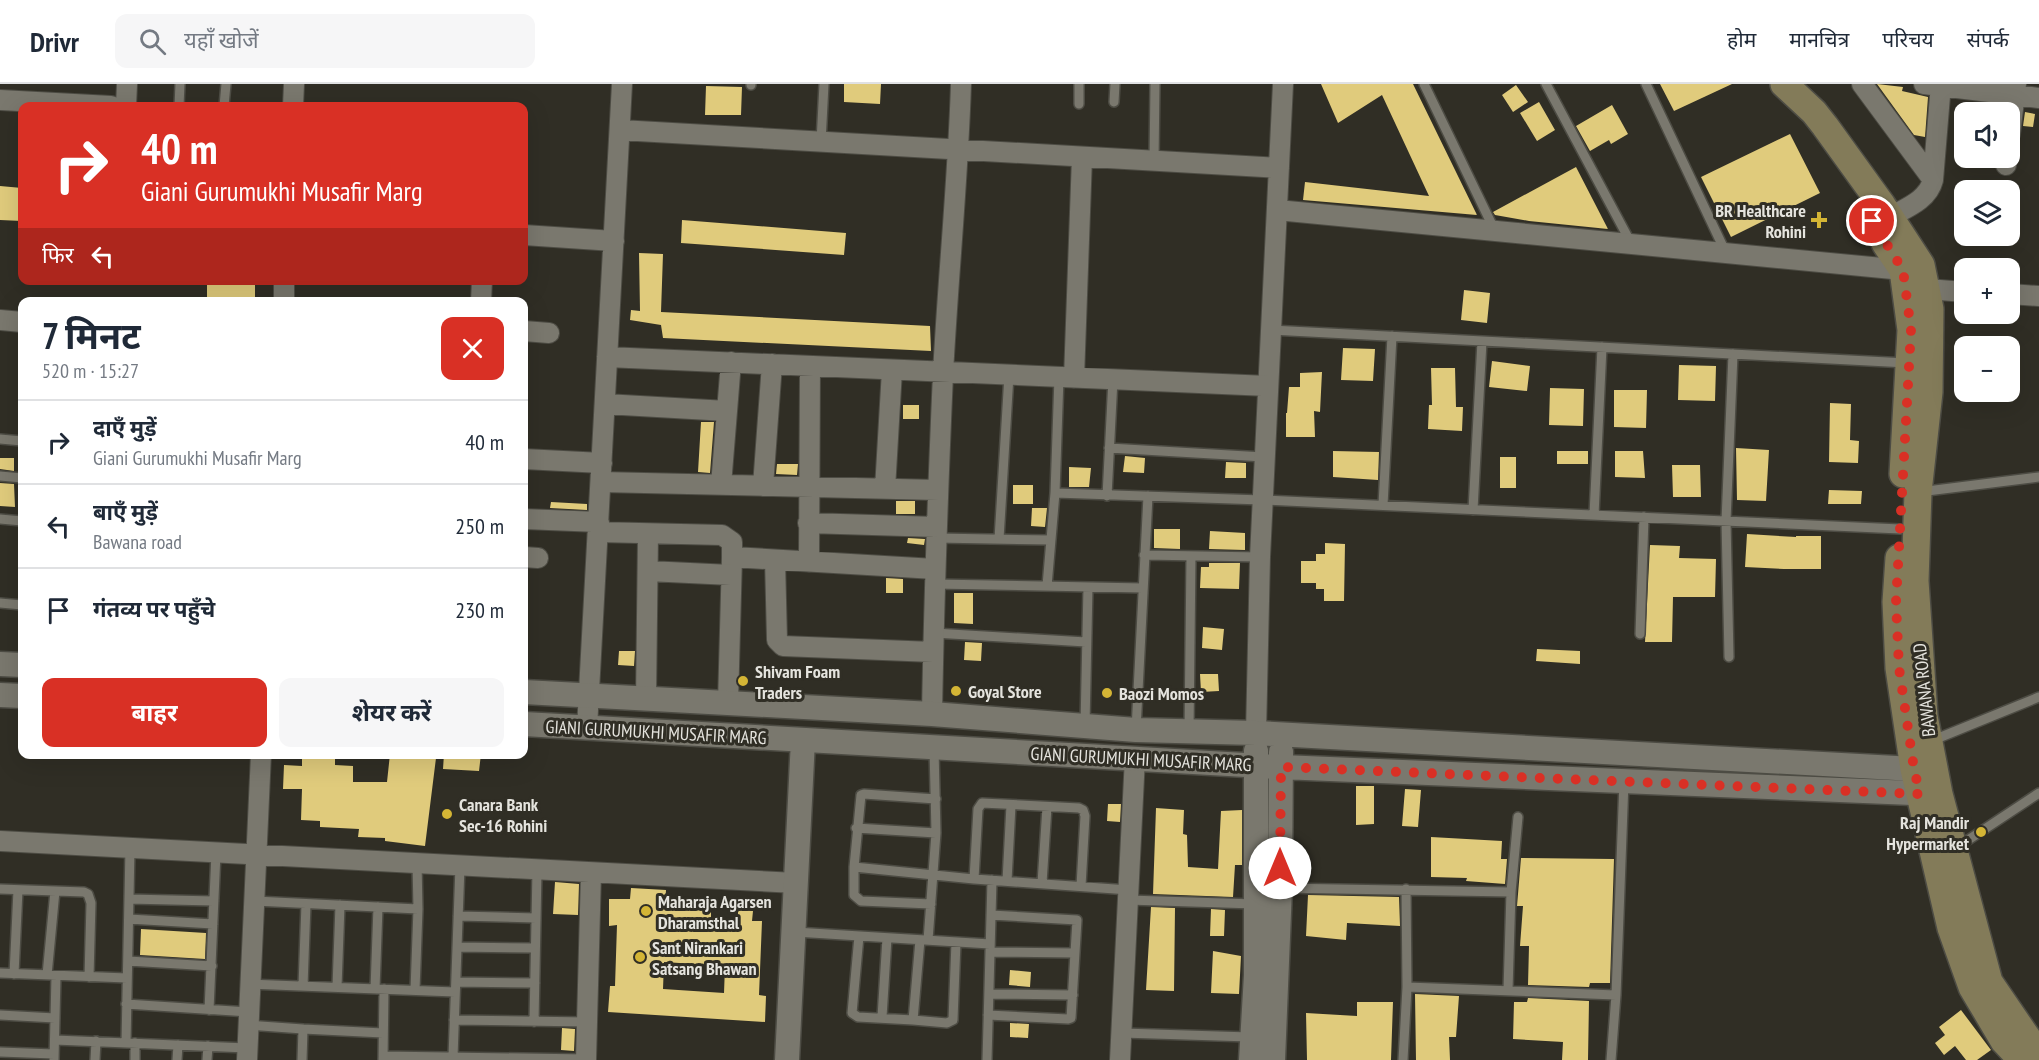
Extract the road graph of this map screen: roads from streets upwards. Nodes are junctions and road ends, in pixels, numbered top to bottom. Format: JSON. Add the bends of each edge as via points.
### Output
{"nodes":[{"id":1,"x":128,"y":84,"type":"edge"},
{"id":2,"x":294,"y":84,"type":"edge"},
{"id":3,"x":622,"y":84,"type":"edge"},
{"id":4,"x":961,"y":84,"type":"edge"},
{"id":5,"x":1283,"y":84,"type":"edge"},
{"id":6,"x":1862,"y":84,"type":"edge"},
{"id":7,"x":1935,"y":85,"type":"edge"},
{"id":8,"x":2015,"y":89,"type":"edge"},
{"id":9,"x":1789,"y":90,"type":"edge"},
{"id":10,"x":2039,"y":98,"type":"edge"},
{"id":11,"x":0,"y":100,"type":"edge"},
{"id":12,"x":37,"y":102,"type":"edge"},
{"id":13,"x":126,"y":102,"type":"edge"},
{"id":14,"x":293,"y":102,"type":"edge"},
{"id":15,"x":620,"y":130,"type":"junction"},
{"id":16,"x":959,"y":150,"type":"junction"},
{"id":17,"x":1082,"y":157,"type":"junction"},
{"id":18,"x":1279,"y":168,"type":"junction"},
{"id":19,"x":1933,"y":180,"type":"junction"},
{"id":20,"x":1277,"y":210,"type":"junction"},
{"id":21,"x":1890,"y":217,"type":"junction"},
{"id":22,"x":528,"y":235,"type":"edge"},
{"id":23,"x":614,"y":241,"type":"junction"},
{"id":24,"x":1912,"y":284,"type":"junction"},
{"id":25,"x":1954,"y":290,"type":"edge"},
{"id":26,"x":2020,"y":295,"type":"edge"},
{"id":27,"x":2039,"y":296,"type":"edge"},
{"id":28,"x":0,"y":320,"type":"edge"},
{"id":29,"x":18,"y":322,"type":"edge"},
{"id":30,"x":528,"y":331,"type":"edge"},
{"id":31,"x":549,"y":333,"type":"dead end"},
{"id":32,"x":607,"y":357,"type":"junction"},
{"id":33,"x":731,"y":362,"type":"junction"},
{"id":34,"x":772,"y":364,"type":"junction"},
{"id":35,"x":810,"y":366,"type":"junction"},
{"id":36,"x":892,"y":370,"type":"junction"},
{"id":37,"x":943,"y":372,"type":"junction"},
{"id":38,"x":1067,"y":377,"type":"junction"},
{"id":39,"x":1268,"y":386,"type":"junction"},
{"id":40,"x":605,"y":404,"type":"junction"},
{"id":41,"x":727,"y":411,"type":"junction"},
{"id":42,"x":528,"y":460,"type":"edge"},
{"id":43,"x":601,"y":472,"type":"junction"},
{"id":44,"x":721,"y":485,"type":"junction"},
{"id":45,"x":763,"y":486,"type":"junction"},
{"id":46,"x":808,"y":487,"type":"junction"},
{"id":47,"x":885,"y":489,"type":"junction"},
{"id":48,"x":938,"y":490,"type":"junction"},
{"id":49,"x":528,"y":519,"type":"edge"},
{"id":50,"x":808,"y":523,"type":"junction"},
{"id":51,"x":598,"y":527,"type":"junction"},
{"id":52,"x":937,"y":532,"type":"junction"},
{"id":53,"x":648,"y":534,"type":"junction"},
{"id":54,"x":775,"y":560,"type":"junction"},
{"id":55,"x":809,"y":562,"type":"junction"},
{"id":56,"x":732,"y":566,"type":"junction"},
{"id":57,"x":648,"y":571,"type":"junction"},
{"id":58,"x":935,"y":577,"type":"junction"},
{"id":59,"x":933,"y":642,"type":"junction"},
{"id":60,"x":0,"y":664,"type":"edge"},
{"id":61,"x":18,"y":665,"type":"edge"},
{"id":62,"x":528,"y":692,"type":"edge"},
{"id":63,"x":0,"y":695,"type":"edge"},
{"id":64,"x":18,"y":696,"type":"edge"},
{"id":65,"x":589,"y":696,"type":"junction"},
{"id":66,"x":646,"y":699,"type":"junction"},
{"id":67,"x":728,"y":703,"type":"junction"},
{"id":68,"x":932,"y":714,"type":"junction"},
{"id":69,"x":528,"y":724,"type":"edge"},
{"id":70,"x":587,"y":728,"type":"junction"},
{"id":71,"x":1256,"y":733,"type":"junction"},
{"id":72,"x":1281,"y":735,"type":"junction"},
{"id":73,"x":803,"y":740,"type":"junction"},
{"id":74,"x":1135,"y":757,"type":"junction"},
{"id":75,"x":261,"y":759,"type":"edge"},
{"id":76,"x":1256,"y":765,"type":"junction"},
{"id":77,"x":1281,"y":767,"type":"junction"},
{"id":78,"x":1927,"y":782,"type":"junction"},
{"id":79,"x":0,"y":841,"type":"edge"},
{"id":80,"x":257,"y":855,"type":"junction"},
{"id":81,"x":591,"y":873,"type":"junction"},
{"id":82,"x":796,"y":883,"type":"junction"},
{"id":83,"x":1252,"y":1048,"type":"edge"},
{"id":84,"x":247,"y":1054,"type":"edge"},
{"id":85,"x":2039,"y":1055,"type":"edge"},
{"id":86,"x":586,"y":1060,"type":"edge"},
{"id":87,"x":787,"y":1060,"type":"edge"},
{"id":88,"x":1120,"y":1060,"type":"edge"},
{"id":89,"x":1273,"y":1060,"type":"edge"},
{"id":90,"x":2022,"y":1060,"type":"edge"}],
"edges":[{"from":1,"to":13,"type":"street"},
{"from":2,"to":14,"type":"street"},
{"from":3,"to":15,"type":"street"},
{"from":4,"to":16,"type":"street"},
{"from":5,"to":18,"type":"street"},
{"from":6,"to":19,"type":"street"},
{"from":7,"to":8,"type":"street"},
{"from":7,"to":19,"type":"street"},
{"from":8,"to":10,"type":"street"},
{"from":9,"to":21,"type":"main road","name":"BAWANA ROAD","via":[[1814,112]]},
{"from":9,"to":24,"type":"main road","name":"BAWANA ROAD","via":[[1809,136],[1862,205]]},
{"from":11,"to":12,"type":"street"},
{"from":15,"to":16,"type":"street"},
{"from":15,"to":23,"type":"street"},
{"from":16,"to":17,"type":"street"},
{"from":16,"to":37,"type":"street"},
{"from":17,"to":18,"type":"street"},
{"from":17,"to":38,"type":"street"},
{"from":18,"to":20,"type":"street"},
{"from":19,"to":21,"type":"street","via":[[1926,194]]},
{"from":20,"to":24,"type":"street","via":[[1726,253]]},
{"from":20,"to":39,"type":"street"},
{"from":21,"to":24,"type":"main road","name":"BAWANA ROAD","via":[[1921,265]]},
{"from":22,"to":23,"type":"street"},
{"from":23,"to":32,"type":"street"},
{"from":24,"to":25,"type":"street"},
{"from":24,"to":78,"type":"main road","name":"BAWANA ROAD","via":[[1896,602],[1899,668]]},
{"from":24,"to":78,"type":"main road","name":"BAWANA ROAD","via":[[1930,309],[1929,392],[1918,492],[1915,581],[1929,741]]},
{"from":26,"to":27,"type":"street"},
{"from":28,"to":29,"type":"street"},
{"from":30,"to":31,"type":"street"},
{"from":32,"to":33,"type":"street"},
{"from":32,"to":40,"type":"street"},
{"from":33,"to":34,"type":"street"},
{"from":33,"to":41,"type":"street"},
{"from":34,"to":35,"type":"street"},
{"from":34,"to":45,"type":"street"},
{"from":35,"to":36,"type":"street"},
{"from":35,"to":46,"type":"street"},
{"from":36,"to":37,"type":"street"},
{"from":36,"to":47,"type":"street"},
{"from":37,"to":38,"type":"street"},
{"from":37,"to":48,"type":"street"},
{"from":38,"to":39,"type":"street"},
{"from":39,"to":71,"type":"street"},
{"from":40,"to":41,"type":"street"},
{"from":40,"to":43,"type":"street"},
{"from":41,"to":44,"type":"street"},
{"from":42,"to":43,"type":"street"},
{"from":43,"to":44,"type":"street"},
{"from":43,"to":51,"type":"street"},
{"from":44,"to":45,"type":"street"},
{"from":45,"to":46,"type":"street"},
{"from":46,"to":47,"type":"street"},
{"from":46,"to":50,"type":"street"},
{"from":47,"to":48,"type":"street"},
{"from":48,"to":52,"type":"street"},
{"from":49,"to":51,"type":"street"},
{"from":50,"to":52,"type":"street"},
{"from":50,"to":55,"type":"street"},
{"from":51,"to":53,"type":"street"},
{"from":51,"to":65,"type":"street"},
{"from":52,"to":58,"type":"street"},
{"from":53,"to":56,"type":"street","via":[[722,536],[732,542]]},
{"from":53,"to":57,"type":"street"},
{"from":54,"to":55,"type":"street"},
{"from":54,"to":56,"type":"street"},
{"from":54,"to":59,"type":"street","via":[[777,640],[783,646]]},
{"from":55,"to":58,"type":"street"},
{"from":56,"to":57,"type":"street"},
{"from":56,"to":67,"type":"street"},
{"from":57,"to":66,"type":"street"},
{"from":58,"to":59,"type":"street"},
{"from":59,"to":68,"type":"street"},
{"from":60,"to":61,"type":"street"},
{"from":62,"to":65,"type":"street","name":"GIANI GURUMUKHI MUSAFIR MARG"},
{"from":63,"to":64,"type":"street"},
{"from":65,"to":66,"type":"street","name":"GIANI GURUMUKHI MUSAFIR MARG"},
{"from":65,"to":70,"type":"street"},
{"from":66,"to":67,"type":"street","name":"GIANI GURUMUKHI MUSAFIR MARG"},
{"from":67,"to":68,"type":"street","name":"GIANI GURUMUKHI MUSAFIR MARG"},
{"from":68,"to":71,"type":"street","name":"GIANI GURUMUKHI MUSAFIR MARG","via":[[1136,730]]},
{"from":69,"to":70,"type":"street","name":"GIANI GURUMUKHI MUSAFIR MARG"},
{"from":70,"to":73,"type":"street","name":"GIANI GURUMUKHI MUSAFIR MARG"},
{"from":71,"to":72,"type":"street","name":"GIANI GURUMUKHI MUSAFIR MARG"},
{"from":71,"to":76,"type":"street"},
{"from":72,"to":77,"type":"street"},
{"from":72,"to":78,"type":"street","name":"GIANI GURUMUKHI MUSAFIR MARG"},
{"from":73,"to":74,"type":"street","name":"GIANI GURUMUKHI MUSAFIR MARG"},
{"from":73,"to":82,"type":"street"},
{"from":74,"to":76,"type":"street","name":"GIANI GURUMUKHI MUSAFIR MARG"},
{"from":74,"to":88,"type":"street"},
{"from":75,"to":80,"type":"street"},
{"from":76,"to":77,"type":"street","name":"GIANI GURUMUKHI MUSAFIR MARG"},
{"from":76,"to":83,"type":"street"},
{"from":77,"to":78,"type":"street","name":"GIANI GURUMUKHI MUSAFIR MARG","via":[[1624,781]]},
{"from":77,"to":89,"type":"street"},
{"from":78,"to":85,"type":"main road","name":"BAWANA ROAD","via":[[1954,850],[1989,982]]},
{"from":78,"to":90,"type":"main road","name":"BAWANA ROAD","via":[[1951,928],[1972,987],[2004,1041]]},
{"from":79,"to":80,"type":"street"},
{"from":80,"to":81,"type":"street"},
{"from":80,"to":84,"type":"street"},
{"from":81,"to":82,"type":"street"},
{"from":81,"to":86,"type":"street"},
{"from":82,"to":87,"type":"street"}]}
